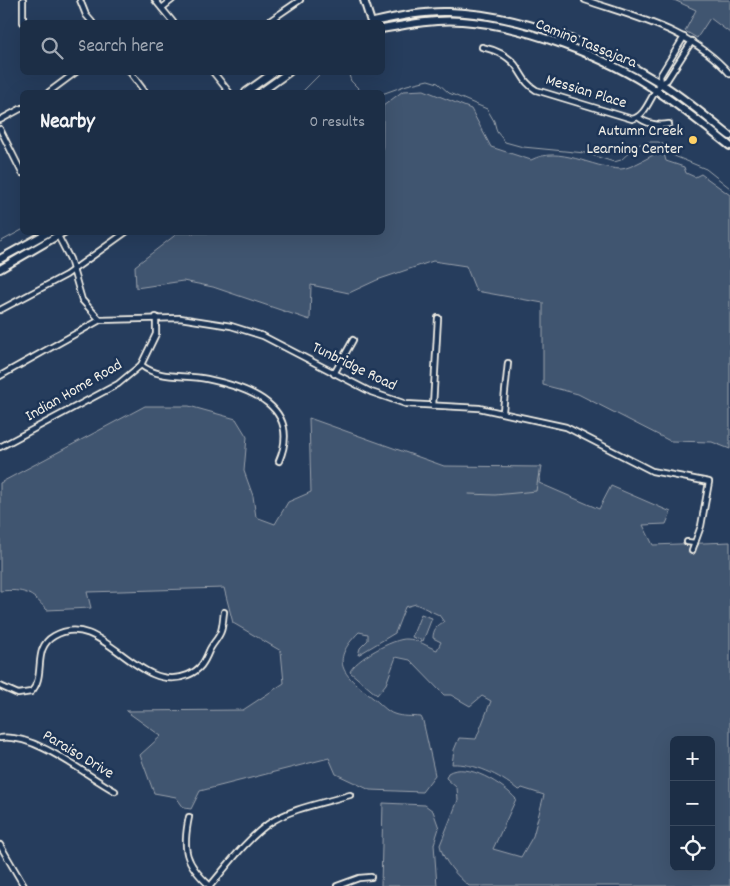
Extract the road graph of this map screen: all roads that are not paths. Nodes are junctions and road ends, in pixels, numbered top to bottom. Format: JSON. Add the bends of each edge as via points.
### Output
{"nodes":[{"id":1,"x":23,"y":0,"type":"edge"},
{"id":2,"x":80,"y":0,"type":"edge"},
{"id":3,"x":155,"y":0,"type":"edge"},
{"id":4,"x":172,"y":0,"type":"edge"},
{"id":5,"x":300,"y":0,"type":"edge"},
{"id":6,"x":364,"y":0,"type":"edge"},
{"id":7,"x":585,"y":0,"type":"edge"},
{"id":8,"x":162,"y":8,"type":"junction"},
{"id":9,"x":23,"y":20,"type":"edge"},
{"id":10,"x":90,"y":20,"type":"edge"},
{"id":11,"x":171,"y":20,"type":"edge"},
{"id":12,"x":271,"y":20,"type":"edge"},
{"id":13,"x":371,"y":20,"type":"edge"},
{"id":14,"x":383,"y":20,"type":"edge"},
{"id":15,"x":385,"y":28,"type":"edge"},
{"id":16,"x":684,"y":37,"type":"junction"},
{"id":17,"x":692,"y":41,"type":"junction"},
{"id":18,"x":482,"y":47,"type":"dead end"},
{"id":19,"x":730,"y":74,"type":"edge"},
{"id":20,"x":72,"y":75,"type":"edge"},
{"id":21,"x":132,"y":75,"type":"edge"},
{"id":22,"x":215,"y":75,"type":"edge"},
{"id":23,"x":270,"y":75,"type":"edge"},
{"id":24,"x":285,"y":75,"type":"edge"},
{"id":25,"x":661,"y":83,"type":"junction"},
{"id":26,"x":52,"y":90,"type":"edge"},
{"id":27,"x":144,"y":90,"type":"edge"},
{"id":28,"x":227,"y":90,"type":"edge"},
{"id":29,"x":249,"y":90,"type":"edge"},
{"id":30,"x":264,"y":90,"type":"edge"},
{"id":31,"x":656,"y":90,"type":"junction"},
{"id":32,"x":20,"y":109,"type":"edge"},
{"id":33,"x":638,"y":117,"type":"junction"},
{"id":34,"x":0,"y":120,"type":"edge"},
{"id":35,"x":669,"y":124,"type":"dead end"},
{"id":36,"x":0,"y":129,"type":"edge"},
{"id":37,"x":730,"y":136,"type":"edge"},
{"id":38,"x":730,"y":146,"type":"edge"},
{"id":39,"x":20,"y":169,"type":"edge"},
{"id":40,"x":44,"y":235,"type":"edge"},
{"id":41,"x":57,"y":235,"type":"edge"},
{"id":42,"x":59,"y":235,"type":"edge"},
{"id":43,"x":122,"y":235,"type":"edge"},
{"id":44,"x":0,"y":259,"type":"edge"},
{"id":45,"x":0,"y":269,"type":"edge"},
{"id":46,"x":74,"y":269,"type":"junction"},
{"id":47,"x":0,"y":310,"type":"edge"},
{"id":48,"x":156,"y":318,"type":"junction"},
{"id":49,"x":438,"y":318,"type":"dead end"},
{"id":50,"x":100,"y":320,"type":"junction"},
{"id":51,"x":353,"y":340,"type":"dead end"},
{"id":52,"x":508,"y":363,"type":"dead end"},
{"id":53,"x":141,"y":365,"type":"junction"},
{"id":54,"x":334,"y":374,"type":"junction"},
{"id":55,"x":0,"y":376,"type":"edge"},
{"id":56,"x":433,"y":406,"type":"junction"},
{"id":57,"x":503,"y":411,"type":"junction"},
{"id":58,"x":0,"y":446,"type":"edge"},
{"id":59,"x":278,"y":461,"type":"dead end"},
{"id":60,"x":687,"y":542,"type":"dead end"},
{"id":61,"x":695,"y":543,"type":"junction"},
{"id":62,"x":692,"y":551,"type":"dead end"},
{"id":63,"x":224,"y":612,"type":"dead end"},
{"id":64,"x":0,"y":686,"type":"edge"},
{"id":65,"x":0,"y":738,"type":"edge"},
{"id":66,"x":115,"y":791,"type":"dead end"},
{"id":67,"x":350,"y":795,"type":"dead end"},
{"id":68,"x":188,"y":817,"type":"dead end"},
{"id":69,"x":0,"y":845,"type":"edge"},
{"id":70,"x":371,"y":877,"type":"dead end"},
{"id":71,"x":24,"y":886,"type":"edge"},
{"id":72,"x":210,"y":886,"type":"edge"},
{"id":73,"x":337,"y":886,"type":"edge"}],
"edges":[{"from":1,"to":9,"type":"street"},
{"from":2,"to":10,"type":"street"},
{"from":3,"to":8,"type":"street"},
{"from":4,"to":8,"type":"street"},
{"from":5,"to":12,"type":"street"},
{"from":6,"to":13,"type":"main road","name":"Camino Tassajara"},
{"from":7,"to":16,"type":"street","via":[[662,26]]},
{"from":8,"to":11,"type":"street"},
{"from":14,"to":25,"type":"main road","name":"Camino Tassajara","via":[[447,12],[483,14],[510,20],[582,43]]},
{"from":15,"to":31,"type":"main road","name":"Camino Tassajara","via":[[415,22],[453,21],[511,29],[614,66]]},
{"from":16,"to":17,"type":"street"},
{"from":16,"to":25,"type":"street","via":[[660,76]]},
{"from":17,"to":19,"type":"street"},
{"from":17,"to":25,"type":"street","via":[[667,80]]},
{"from":18,"to":33,"type":"street","name":"Messian Place","via":[[504,55],[517,67],[525,82],[536,90],[628,118]]},
{"from":20,"to":26,"type":"street"},
{"from":21,"to":27,"type":"street"},
{"from":22,"to":28,"type":"street"},
{"from":23,"to":29,"type":"main road"},
{"from":24,"to":30,"type":"main road"},
{"from":25,"to":31,"type":"street","name":"Messian Place"},
{"from":25,"to":37,"type":"main road","name":"Camino Tassajara"},
{"from":31,"to":33,"type":"street","name":"Messian Place"},
{"from":31,"to":38,"type":"main road","name":"Camino Tassajara"},
{"from":32,"to":34,"type":"street"},
{"from":33,"to":35,"type":"street","via":[[661,126]]},
{"from":36,"to":39,"type":"street"},
{"from":40,"to":44,"type":"main road"},
{"from":41,"to":45,"type":"main road"},
{"from":42,"to":46,"type":"street"},
{"from":43,"to":46,"type":"street"},
{"from":46,"to":47,"type":"street"},
{"from":46,"to":50,"type":"street","via":[[82,300]]},
{"from":48,"to":50,"type":"street","name":"Tunbridge Road"},
{"from":48,"to":53,"type":"street","name":"Indian Home Road","via":[[156,334]]},
{"from":48,"to":54,"type":"street","name":"Tunbridge Road","via":[[204,320],[255,333],[286,346]]},
{"from":49,"to":56,"type":"street"},
{"from":50,"to":55,"type":"street"},
{"from":51,"to":54,"type":"street"},
{"from":52,"to":57,"type":"street"},
{"from":53,"to":58,"type":"street","name":"Indian Home Road","via":[[118,384]]},
{"from":53,"to":59,"type":"street","via":[[150,372],[207,379],[236,387],[267,401],[277,411],[284,430],[283,450]]},
{"from":54,"to":56,"type":"street","name":"Tunbridge Road","via":[[406,404]]},
{"from":56,"to":57,"type":"street","name":"Tunbridge Road"},
{"from":57,"to":61,"type":"street","name":"Tunbridge Road","via":[[566,427],[652,471],[709,482]]},
{"from":60,"to":61,"type":"street"},
{"from":61,"to":62,"type":"street","name":"Tunbridge Road"},
{"from":63,"to":64,"type":"street","via":[[221,632],[206,663],[194,672],[171,679],[150,673],[86,632],[62,632],[44,645],[39,655],[36,687],[31,692],[18,694]]},
{"from":65,"to":66,"type":"street","name":"Paraiso Drive","via":[[22,738],[37,744]]},
{"from":67,"to":72,"type":"street","via":[[298,810],[268,824]]},
{"from":68,"to":72,"type":"street","via":[[185,834],[188,860],[193,871]]},
{"from":69,"to":71,"type":"street"},
{"from":70,"to":73,"type":"street"}]}
